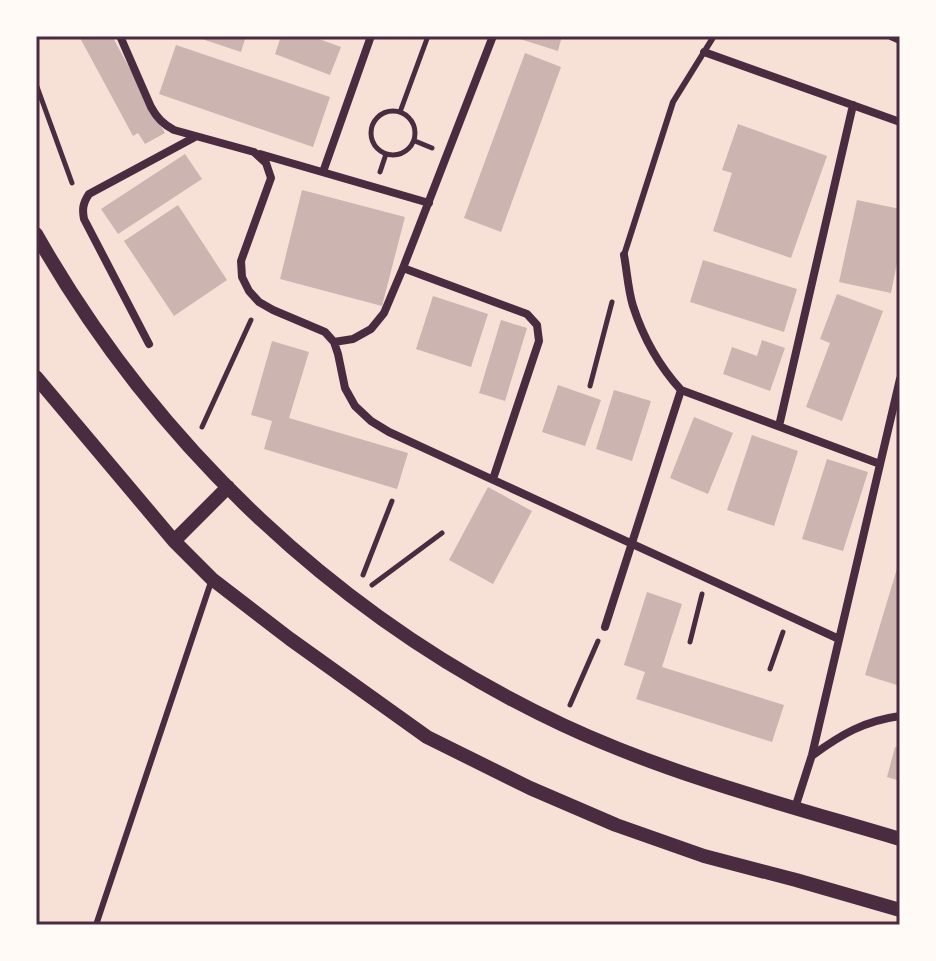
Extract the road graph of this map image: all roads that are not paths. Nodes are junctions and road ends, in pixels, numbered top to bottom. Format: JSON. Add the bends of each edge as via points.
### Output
{"nodes":[{"id":1,"x":120,"y":36,"type":"edge"},
{"id":2,"x":371,"y":36,"type":"edge"},
{"id":3,"x":493,"y":36,"type":"edge"},
{"id":4,"x":714,"y":36,"type":"edge"},
{"id":5,"x":891,"y":36,"type":"edge"},
{"id":6,"x":900,"y":40,"type":"edge"},
{"id":7,"x":704,"y":52,"type":"junction"},
{"id":8,"x":853,"y":105,"type":"junction"},
{"id":9,"x":900,"y":122,"type":"edge"},
{"id":10,"x":196,"y":136,"type":"junction"},
{"id":11,"x":254,"y":152,"type":"junction"},
{"id":12,"x":323,"y":172,"type":"junction"},
{"id":13,"x":429,"y":203,"type":"junction"},
{"id":14,"x":36,"y":234,"type":"edge"},
{"id":15,"x":624,"y":255,"type":"joint"},
{"id":16,"x":403,"y":268,"type":"junction"},
{"id":17,"x":334,"y":342,"type":"junction"},
{"id":18,"x":149,"y":344,"type":"dead end"},
{"id":19,"x":36,"y":377,"type":"edge"},
{"id":20,"x":900,"y":379,"type":"edge"},
{"id":21,"x":681,"y":390,"type":"junction"},
{"id":22,"x":779,"y":426,"type":"junction"},
{"id":23,"x":880,"y":464,"type":"junction"},
{"id":24,"x":493,"y":479,"type":"junction"},
{"id":25,"x":228,"y":487,"type":"junction"},
{"id":26,"x":174,"y":541,"type":"junction"},
{"id":27,"x":632,"y":543,"type":"junction"},
{"id":28,"x":212,"y":579,"type":"junction"},
{"id":29,"x":605,"y":627,"type":"road end"},
{"id":30,"x":839,"y":639,"type":"junction"},
{"id":31,"x":900,"y":716,"type":"edge"},
{"id":32,"x":812,"y":755,"type":"junction"},
{"id":33,"x":795,"y":808,"type":"junction"},
{"id":34,"x":900,"y":839,"type":"edge"},
{"id":35,"x":900,"y":910,"type":"edge"},
{"id":36,"x":96,"y":925,"type":"edge"}],
"edges":[{"from":1,"to":10,"type":"street","via":[[156,117],[174,130]]},
{"from":2,"to":12,"type":"street"},
{"from":3,"to":13,"type":"street"},
{"from":4,"to":7,"type":"lane"},
{"from":5,"to":6,"type":"street"},
{"from":7,"to":8,"type":"street"},
{"from":7,"to":15,"type":"lane","via":[[673,102]]},
{"from":8,"to":9,"type":"street"},
{"from":8,"to":22,"type":"street"},
{"from":10,"to":11,"type":"street"},
{"from":10,"to":18,"type":"street","via":[[89,194],[82,210]]},
{"from":11,"to":12,"type":"street"},
{"from":11,"to":17,"type":"street","via":[[266,163],[271,178],[241,261],[242,277],[259,302],[325,332]]},
{"from":12,"to":13,"type":"street"},
{"from":13,"to":16,"type":"street"},
{"from":14,"to":25,"type":"street","via":[[124,369]]},
{"from":15,"to":21,"type":"street","via":[[633,304],[647,340]]},
{"from":16,"to":17,"type":"street","via":[[384,313],[371,329]]},
{"from":16,"to":24,"type":"street","via":[[527,314],[537,325],[539,341]]},
{"from":17,"to":24,"type":"street","via":[[345,388],[371,421]]},
{"from":19,"to":26,"type":"street"},
{"from":20,"to":23,"type":"street"},
{"from":21,"to":22,"type":"street"},
{"from":21,"to":27,"type":"street"},
{"from":22,"to":23,"type":"street"},
{"from":23,"to":30,"type":"street"},
{"from":24,"to":27,"type":"street"},
{"from":25,"to":26,"type":"street"},
{"from":25,"to":33,"type":"street","via":[[353,598],[490,687],[637,756]]},
{"from":26,"to":28,"type":"street"},
{"from":27,"to":29,"type":"street"},
{"from":27,"to":30,"type":"street"},
{"from":28,"to":35,"type":"street","via":[[427,737],[530,788],[704,856]]},
{"from":28,"to":36,"type":"lane"},
{"from":30,"to":32,"type":"street"},
{"from":31,"to":32,"type":"street","via":[[844,733]]},
{"from":32,"to":33,"type":"street"},
{"from":33,"to":34,"type":"street"}]}
